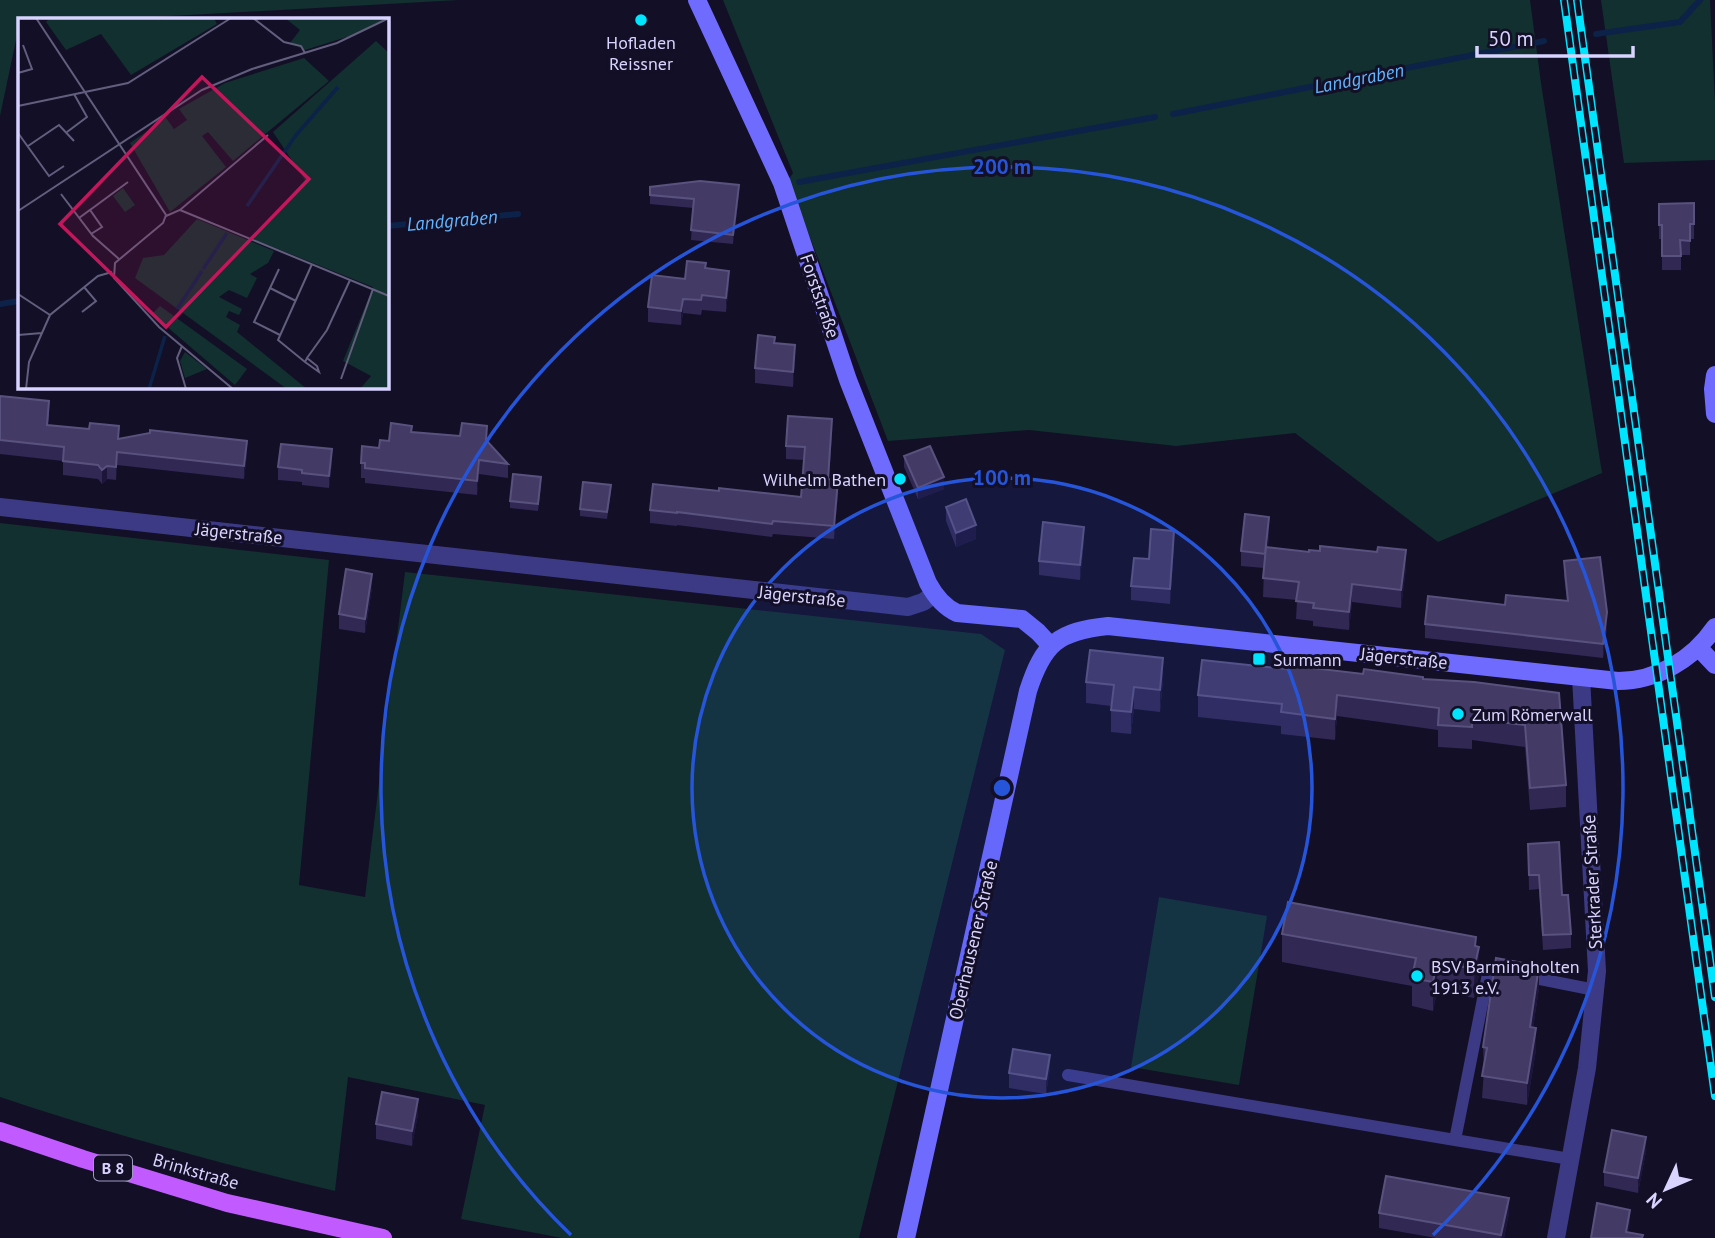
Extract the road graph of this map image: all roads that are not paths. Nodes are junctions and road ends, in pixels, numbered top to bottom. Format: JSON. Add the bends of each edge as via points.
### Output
{"nodes":[{"id":1,"x":697,"y":0,"type":"edge"},
{"id":2,"x":1715,"y":375,"type":"edge"},
{"id":3,"x":1715,"y":414,"type":"edge"},
{"id":4,"x":0,"y":507,"type":"edge"},
{"id":5,"x":935,"y":594,"type":"junction"},
{"id":6,"x":1715,"y":627,"type":"edge"},
{"id":7,"x":1050,"y":645,"type":"junction"},
{"id":8,"x":1698,"y":647,"type":"junction"},
{"id":9,"x":1715,"y":665,"type":"edge"},
{"id":10,"x":1581,"y":677,"type":"junction"},
{"id":11,"x":1595,"y":990,"type":"junction"},
{"id":12,"x":1068,"y":1075,"type":"dead end"},
{"id":13,"x":0,"y":1131,"type":"edge"},
{"id":14,"x":1455,"y":1140,"type":"junction"},
{"id":15,"x":1570,"y":1160,"type":"junction"},
{"id":16,"x":383,"y":1238,"type":"edge"},
{"id":17,"x":906,"y":1238,"type":"edge"},
{"id":18,"x":1556,"y":1238,"type":"edge"}],
"edges":[{"from":1,"to":5,"type":"main road","name":"Forststraße","via":[[782,183],[848,380]]},
{"from":2,"to":3,"type":"main road"},
{"from":4,"to":5,"type":"street","name":"Jägerstraße","via":[[908,607]]},
{"from":5,"to":7,"type":"main road","via":[[957,613],[1022,619]]},
{"from":6,"to":8,"type":"main road"},
{"from":7,"to":10,"type":"main road","name":"Jägerstraße","via":[[1079,630],[1108,626]]},
{"from":7,"to":17,"type":"main road","name":"Oberhausener Straße","via":[[1028,691]]},
{"from":8,"to":9,"type":"main road"},
{"from":8,"to":10,"type":"main road","via":[[1670,668],[1633,681]]},
{"from":10,"to":11,"type":"street","name":"Sterkrader Straße"},
{"from":11,"to":14,"type":"lane","via":[[1489,970]]},
{"from":11,"to":15,"type":"street","name":"Sterkrader Straße"},
{"from":12,"to":14,"type":"lane"},
{"from":13,"to":16,"type":"main road","name":"Brinkstraße","number":"B 8","via":[[227,1203]]},
{"from":14,"to":15,"type":"lane"},
{"from":15,"to":18,"type":"street","name":"Sterkrader Straße"}]}
